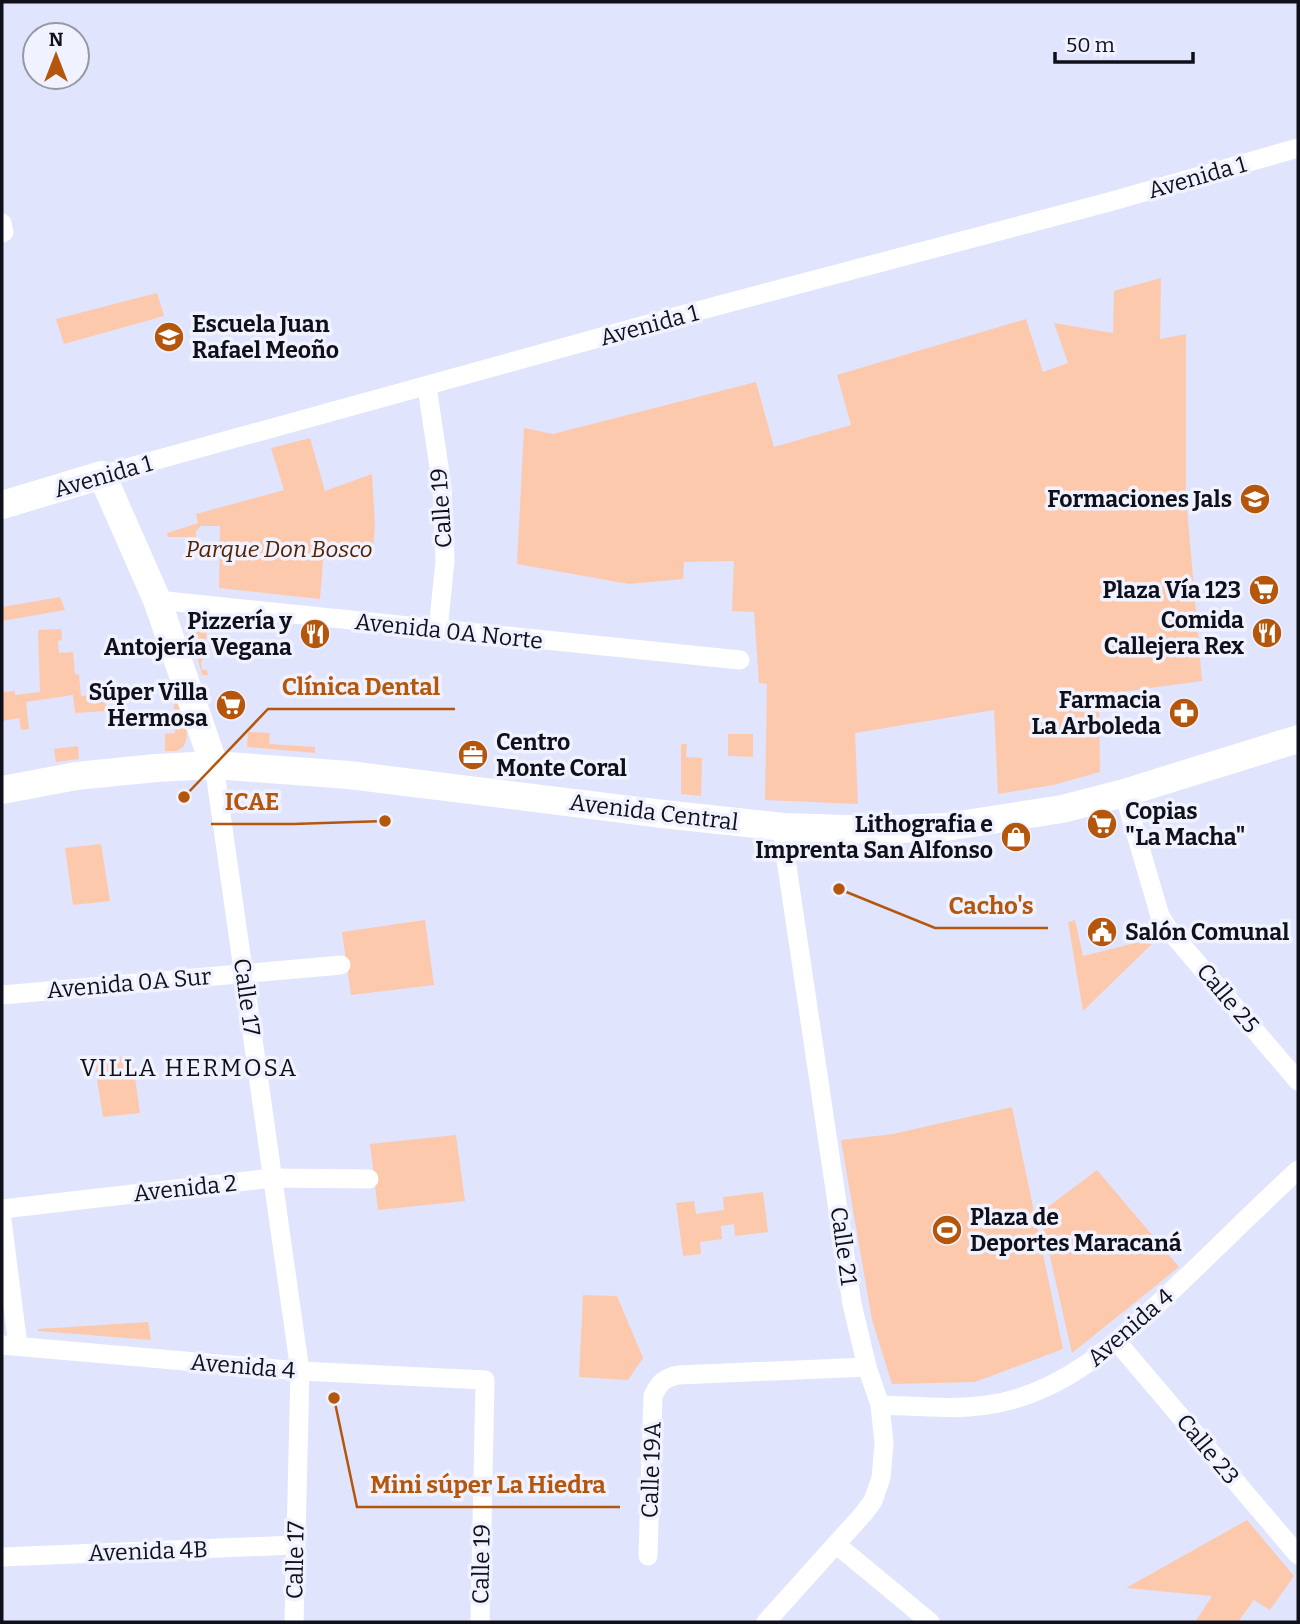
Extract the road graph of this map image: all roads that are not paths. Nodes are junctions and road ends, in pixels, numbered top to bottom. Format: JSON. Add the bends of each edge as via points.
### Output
{"nodes":[{"id":1,"x":1298,"y":148,"type":"edge"},
{"id":2,"x":427,"y":387,"type":"junction"},
{"id":3,"x":102,"y":475,"type":"junction"},
{"id":4,"x":2,"y":505,"type":"edge"},
{"id":5,"x":158,"y":600,"type":"junction"},
{"id":6,"x":438,"y":630,"type":"junction"},
{"id":7,"x":740,"y":660,"type":"dead end"},
{"id":8,"x":1298,"y":739,"type":"edge"},
{"id":9,"x":214,"y":765,"type":"junction"},
{"id":10,"x":2,"y":790,"type":"edge"},
{"id":11,"x":1124,"y":793,"type":"junction"},
{"id":12,"x":784,"y":827,"type":"junction"},
{"id":13,"x":341,"y":965,"type":"dead end"},
{"id":14,"x":244,"y":974,"type":"junction"},
{"id":15,"x":2,"y":995,"type":"edge"},
{"id":16,"x":1298,"y":1081,"type":"edge"},
{"id":17,"x":1298,"y":1170,"type":"edge"},
{"id":18,"x":272,"y":1178,"type":"junction"},
{"id":19,"x":369,"y":1179,"type":"dead end"},
{"id":20,"x":2,"y":1209,"type":"edge"},
{"id":21,"x":2,"y":1220,"type":"edge"},
{"id":22,"x":1118,"y":1343,"type":"junction"},
{"id":23,"x":10,"y":1345,"type":"edge"},
{"id":24,"x":867,"y":1367,"type":"junction"},
{"id":25,"x":300,"y":1371,"type":"junction"},
{"id":26,"x":485,"y":1380,"type":"joint"},
{"id":27,"x":880,"y":1405,"type":"junction"},
{"id":28,"x":295,"y":1545,"type":"junction"},
{"id":29,"x":837,"y":1545,"type":"junction"},
{"id":30,"x":1298,"y":1555,"type":"edge"},
{"id":31,"x":648,"y":1556,"type":"dead end"},
{"id":32,"x":2,"y":1557,"type":"edge"},
{"id":33,"x":294,"y":1622,"type":"edge"},
{"id":34,"x":480,"y":1622,"type":"edge"},
{"id":35,"x":766,"y":1622,"type":"edge"},
{"id":36,"x":930,"y":1622,"type":"edge"}],
"edges":[{"from":1,"to":2,"type":"street","name":"Avenida 1"},
{"from":2,"to":3,"type":"street","name":"Avenida 1"},
{"from":2,"to":6,"type":"street","name":"Calle 19","via":[[442,487],[444,561]]},
{"from":3,"to":4,"type":"main road","name":"Avenida 1"},
{"from":3,"to":5,"type":"main road","name":"Calle 17"},
{"from":5,"to":6,"type":"street","name":"Avenida 0A Norte"},
{"from":5,"to":9,"type":"main road","name":"Calle 17"},
{"from":6,"to":7,"type":"street","name":"Avenida 0A Norte"},
{"from":8,"to":11,"type":"main road","name":"Avenida Central"},
{"from":9,"to":10,"type":"main road","name":"Avenida Central","via":[[76,776]]},
{"from":9,"to":12,"type":"main road","name":"Avenida Central","via":[[349,775]]},
{"from":9,"to":14,"type":"street","name":"Calle 17"},
{"from":11,"to":12,"type":"main road","name":"Avenida Central","via":[[1062,809],[946,827]]},
{"from":11,"to":16,"type":"street","name":"Calle 25","via":[[1160,916]]},
{"from":12,"to":24,"type":"street","name":"Calle 21","via":[[850,1291]]},
{"from":13,"to":14,"type":"street","name":"Avenida 0A Sur"},
{"from":14,"to":15,"type":"street","name":"Avenida 0A Sur"},
{"from":14,"to":18,"type":"street","name":"Calle 17"},
{"from":17,"to":22,"type":"street","name":"Avenida 4"},
{"from":18,"to":19,"type":"street","name":"Avenida 2"},
{"from":18,"to":20,"type":"street","name":"Avenida 2"},
{"from":18,"to":25,"type":"street","name":"Calle 17"},
{"from":21,"to":23,"type":"street"},
{"from":22,"to":27,"type":"street","name":"Avenida 4","via":[[1079,1371],[1006,1401],[968,1406]]},
{"from":22,"to":30,"type":"street","name":"Calle 23"},
{"from":23,"to":25,"type":"street","name":"Avenida 4"},
{"from":24,"to":27,"type":"street","name":"Calle 21"},
{"from":24,"to":31,"type":"street","name":"Calle 19A","via":[[666,1378],[653,1396]]},
{"from":25,"to":26,"type":"street","name":"Avenida 4"},
{"from":25,"to":28,"type":"street","name":"Calle 17"},
{"from":26,"to":34,"type":"street","name":"Calle 19"},
{"from":27,"to":29,"type":"street","name":"Calle 21","via":[[884,1453],[878,1490]]},
{"from":28,"to":32,"type":"street","name":"Avenida 4B"},
{"from":28,"to":33,"type":"street","name":"Calle 17"},
{"from":29,"to":35,"type":"street","name":"Calle 21"},
{"from":29,"to":36,"type":"street"}]}
